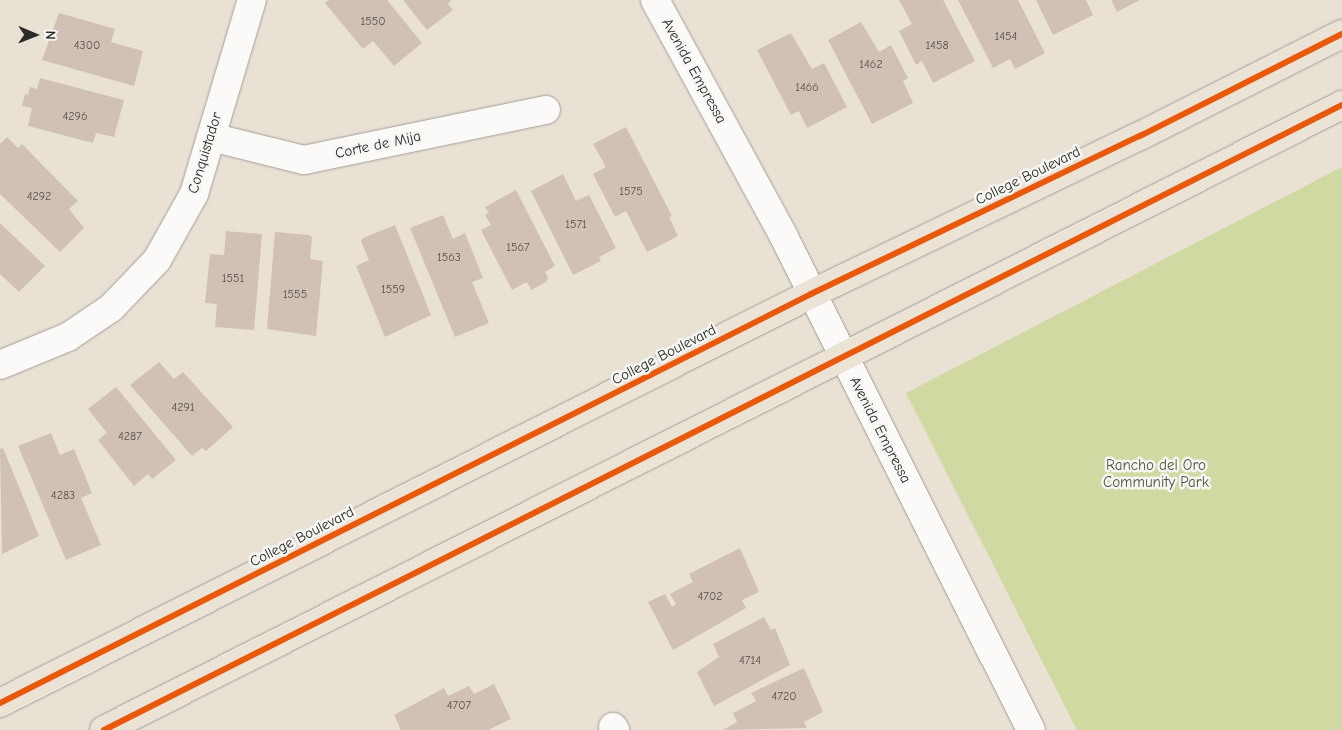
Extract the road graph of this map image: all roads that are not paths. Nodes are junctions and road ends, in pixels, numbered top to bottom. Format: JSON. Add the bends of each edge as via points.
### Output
{"nodes":[{"id":1,"x":252,"y":0,"type":"edge"},
{"id":2,"x":655,"y":0,"type":"edge"},
{"id":3,"x":1342,"y":34,"type":"edge"},
{"id":4,"x":1342,"y":105,"type":"edge"},
{"id":5,"x":546,"y":110,"type":"dead end"},
{"id":6,"x":211,"y":137,"type":"junction"},
{"id":7,"x":811,"y":294,"type":"junction"},
{"id":8,"x":844,"y":358,"type":"junction"},
{"id":9,"x":0,"y":364,"type":"edge"},
{"id":10,"x":0,"y":704,"type":"edge"},
{"id":11,"x":104,"y":730,"type":"edge"},
{"id":12,"x":1031,"y":730,"type":"edge"}],
"edges":[{"from":1,"to":6,"type":"street","name":"Conquistador"},
{"from":2,"to":7,"type":"street","name":"Avenida Empressa","via":[[784,237]]},
{"from":3,"to":7,"type":"main road","name":"College Boulevard"},
{"from":4,"to":8,"type":"main road"},
{"from":5,"to":6,"type":"street","name":"Corte de Mija","via":[[304,160]]},
{"from":6,"to":9,"type":"street","name":"Conquistador","via":[[194,194],[157,260],[104,313],[68,337]]},
{"from":7,"to":8,"type":"street","name":"Avenida Empressa"},
{"from":7,"to":10,"type":"main road","name":"College Boulevard"},
{"from":8,"to":11,"type":"main road"},
{"from":8,"to":12,"type":"street","name":"Avenida Empressa"}]}
